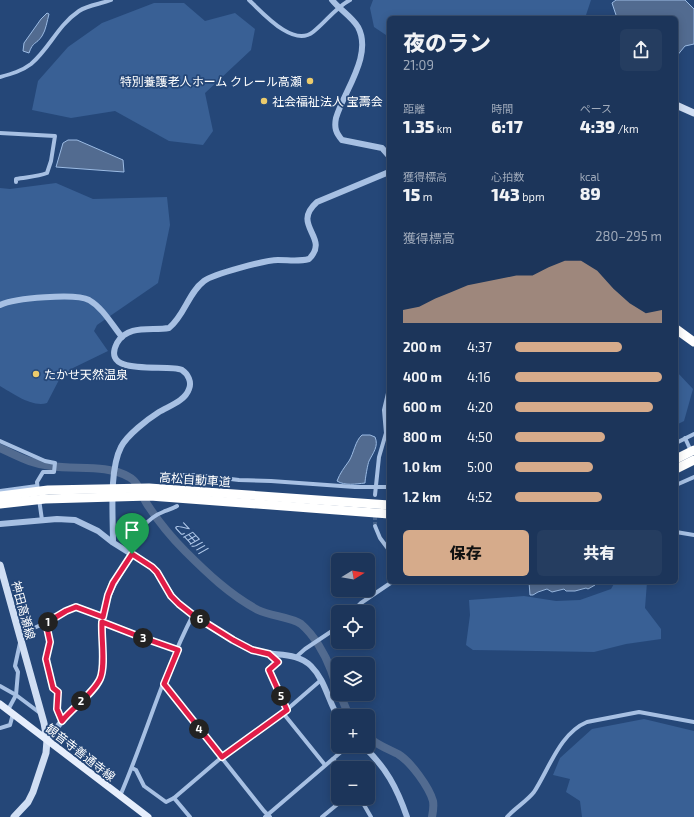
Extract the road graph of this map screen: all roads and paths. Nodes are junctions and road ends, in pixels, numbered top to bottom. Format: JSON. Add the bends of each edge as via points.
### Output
{"nodes":[{"id":1,"x":111,"y":0,"type":"edge"},
{"id":2,"x":249,"y":0,"type":"edge"},
{"id":3,"x":332,"y":0,"type":"edge"},
{"id":4,"x":350,"y":0,"type":"edge"},
{"id":5,"x":338,"y":7,"type":"junction"},
{"id":6,"x":0,"y":77,"type":"edge"},
{"id":7,"x":678,"y":106,"type":"edge"},
{"id":8,"x":694,"y":113,"type":"edge"},
{"id":9,"x":0,"y":132,"type":"edge"},
{"id":10,"x":387,"y":154,"type":"edge"},
{"id":11,"x":387,"y":173,"type":"edge"},
{"id":12,"x":16,"y":182,"type":"dead end"},
{"id":13,"x":0,"y":305,"type":"edge"},
{"id":14,"x":678,"y":324,"type":"edge"},
{"id":15,"x":678,"y":330,"type":"edge"},
{"id":16,"x":694,"y":336,"type":"edge"},
{"id":17,"x":122,"y":337,"type":"junction"},
{"id":18,"x":694,"y":342,"type":"edge"},
{"id":19,"x":387,"y":397,"type":"edge"},
{"id":20,"x":694,"y":434,"type":"edge"},
{"id":21,"x":686,"y":440,"type":"junction"},
{"id":22,"x":0,"y":441,"type":"edge"},
{"id":23,"x":678,"y":442,"type":"edge"},
{"id":24,"x":694,"y":450,"type":"edge"},
{"id":25,"x":694,"y":456,"type":"edge"},
{"id":26,"x":678,"y":458,"type":"edge"},
{"id":27,"x":694,"y":460,"type":"edge"},
{"id":28,"x":678,"y":468,"type":"edge"},
{"id":29,"x":694,"y":477,"type":"edge"},
{"id":30,"x":175,"y":480,"type":"dead end"},
{"id":31,"x":678,"y":484,"type":"edge"},
{"id":32,"x":37,"y":486,"type":"junction"},
{"id":33,"x":377,"y":486,"type":"junction"},
{"id":34,"x":387,"y":487,"type":"edge"},
{"id":35,"x":0,"y":491,"type":"edge"},
{"id":36,"x":149,"y":492,"type":"junction"},
{"id":37,"x":46,"y":495,"type":"junction"},
{"id":38,"x":375,"y":495,"type":"dead end"},
{"id":39,"x":0,"y":496,"type":"edge"},
{"id":40,"x":0,"y":504,"type":"edge"},
{"id":41,"x":387,"y":505,"type":"edge"},
{"id":42,"x":178,"y":506,"type":"dead end"},
{"id":43,"x":387,"y":514,"type":"edge"},
{"id":44,"x":42,"y":520,"type":"junction"},
{"id":45,"x":0,"y":524,"type":"edge"},
{"id":46,"x":375,"y":526,"type":"tunnel mouth"},
{"id":47,"x":678,"y":532,"type":"edge"},
{"id":48,"x":694,"y":535,"type":"edge"},
{"id":49,"x":113,"y":542,"type":"junction"},
{"id":50,"x":387,"y":547,"type":"edge"},
{"id":51,"x":130,"y":552,"type":"junction"},
{"id":52,"x":0,"y":565,"type":"edge"},
{"id":53,"x":2,"y":583,"type":"edge"},
{"id":54,"x":389,"y":584,"type":"edge"},
{"id":55,"x":359,"y":605,"type":"edge"},
{"id":56,"x":193,"y":615,"type":"junction"},
{"id":57,"x":102,"y":620,"type":"junction"},
{"id":58,"x":46,"y":623,"type":"junction"},
{"id":59,"x":331,"y":632,"type":"edge"},
{"id":60,"x":20,"y":638,"type":"junction"},
{"id":61,"x":178,"y":650,"type":"junction"},
{"id":62,"x":269,"y":654,"type":"junction"},
{"id":63,"x":296,"y":656,"type":"junction"},
{"id":64,"x":321,"y":680,"type":"junction"},
{"id":65,"x":164,"y":684,"type":"junction"},
{"id":66,"x":0,"y":686,"type":"edge"},
{"id":67,"x":16,"y":695,"type":"junction"},
{"id":68,"x":0,"y":704,"type":"edge"},
{"id":69,"x":334,"y":709,"type":"edge"},
{"id":70,"x":287,"y":710,"type":"junction"},
{"id":71,"x":11,"y":712,"type":"junction"},
{"id":72,"x":41,"y":713,"type":"junction"},
{"id":73,"x":283,"y":713,"type":"junction"},
{"id":74,"x":62,"y":721,"type":"junction"},
{"id":75,"x":694,"y":722,"type":"edge"},
{"id":76,"x":0,"y":728,"type":"edge"},
{"id":77,"x":47,"y":740,"type":"junction"},
{"id":78,"x":340,"y":753,"type":"edge"},
{"id":79,"x":371,"y":753,"type":"edge"},
{"id":80,"x":222,"y":757,"type":"junction"},
{"id":81,"x":333,"y":760,"type":"joint"},
{"id":82,"x":325,"y":765,"type":"junction"},
{"id":83,"x":132,"y":768,"type":"junction"},
{"id":84,"x":120,"y":796,"type":"junction"},
{"id":85,"x":174,"y":798,"type":"junction"},
{"id":86,"x":337,"y":805,"type":"edge"},
{"id":87,"x":364,"y":805,"type":"edge"},
{"id":88,"x":268,"y":816,"type":"edge"},
{"id":89,"x":14,"y":817,"type":"edge"},
{"id":90,"x":148,"y":817,"type":"edge"},
{"id":91,"x":190,"y":817,"type":"edge"},
{"id":92,"x":322,"y":817,"type":"edge"},
{"id":93,"x":371,"y":817,"type":"edge"},
{"id":94,"x":407,"y":817,"type":"edge"},
{"id":95,"x":506,"y":817,"type":"edge"}],
"edges":[{"from":1,"to":6,"type":"street","via":[[81,10],[61,26],[44,51],[31,64]]},
{"from":2,"to":5,"type":"street","via":[[280,28],[299,36],[312,33]]},
{"from":3,"to":5,"type":"street"},
{"from":4,"to":5,"type":"street"},
{"from":5,"to":10,"type":"street","via":[[348,14],[358,28],[363,51],[338,112],[336,133],[342,140],[382,148]]},
{"from":7,"to":8,"type":"main road"},
{"from":9,"to":12,"type":"street","via":[[55,136],[51,161],[46,173],[16,179]]},
{"from":11,"to":17,"type":"street","via":[[317,202],[309,210],[308,228],[316,244],[308,259],[270,260],[208,278],[198,285],[178,319],[169,328],[138,329]]},
{"from":13,"to":17,"type":"street","via":[[22,299],[87,299],[97,306]]},
{"from":14,"to":16,"type":"highway"},
{"from":15,"to":18,"type":"highway"},
{"from":17,"to":49,"type":"street","via":[[115,349],[115,355],[121,363],[136,367],[182,370],[187,374],[190,384],[183,397],[158,412],[121,446],[114,469]]},
{"from":19,"to":33,"type":"street","via":[[384,410],[386,433],[379,457]]},
{"from":20,"to":21,"type":"street"},
{"from":21,"to":23,"type":"street"},
{"from":21,"to":25,"type":"street"},
{"from":22,"to":32,"type":"street","via":[[55,463],[54,472],[43,472]]},
{"from":24,"to":26,"type":"highway"},
{"from":27,"to":28,"type":"highway"},
{"from":29,"to":31,"type":"street"},
{"from":30,"to":33,"type":"street","via":[[179,475],[197,475],[239,480]]},
{"from":32,"to":35,"type":"street"},
{"from":32,"to":44,"type":"street"},
{"from":33,"to":34,"type":"street"},
{"from":33,"to":38,"type":"street"},
{"from":36,"to":37,"type":"highway","name":"高松自動車道"},
{"from":36,"to":41,"type":"highway","name":"高松自動車道"},
{"from":36,"to":43,"type":"highway","name":"高松自動車道"},
{"from":37,"to":39,"type":"highway","name":"高松自動車道"},
{"from":37,"to":40,"type":"highway","name":"高松自動車道"},
{"from":42,"to":51,"type":"street","via":[[151,520],[136,536]]},
{"from":44,"to":45,"type":"street"},
{"from":44,"to":49,"type":"street","via":[[75,520],[90,526]]},
{"from":46,"to":50,"type":"street"},
{"from":47,"to":48,"type":"street"},
{"from":49,"to":51,"type":"street"},
{"from":51,"to":56,"type":"street","via":[[152,567],[171,596]]},
{"from":51,"to":57,"type":"street","via":[[108,595]]},
{"from":52,"to":53,"type":"main road","name":"神田高瀬線"},
{"from":53,"to":60,"type":"main road","name":"神田高瀬線"},
{"from":54,"to":55,"type":"street"},
{"from":56,"to":61,"type":"street"},
{"from":56,"to":62,"type":"street","via":[[252,650]]},
{"from":57,"to":58,"type":"street","via":[[76,607]]},
{"from":57,"to":61,"type":"street"},
{"from":57,"to":74,"type":"street","via":[[101,678]]},
{"from":58,"to":60,"type":"street"},
{"from":58,"to":74,"type":"street","via":[[50,642],[46,659],[53,688],[58,692],[57,709]]},
{"from":59,"to":63,"type":"street"},
{"from":60,"to":67,"type":"street","via":[[15,666],[18,672]]},
{"from":60,"to":72,"type":"main road","name":"神田高瀬線"},
{"from":61,"to":65,"type":"street"},
{"from":62,"to":63,"type":"street"},
{"from":62,"to":70,"type":"street","via":[[278,662],[269,670]]},
{"from":63,"to":64,"type":"street","via":[[310,666]]},
{"from":64,"to":69,"type":"street"},
{"from":64,"to":70,"type":"street"},
{"from":65,"to":80,"type":"street"},
{"from":65,"to":83,"type":"street"},
{"from":66,"to":67,"type":"street"},
{"from":67,"to":71,"type":"street"},
{"from":67,"to":72,"type":"street"},
{"from":68,"to":71,"type":"main road","name":"観音寺善通寺線"},
{"from":70,"to":73,"type":"street"},
{"from":71,"to":76,"type":"street","via":[[10,725]]},
{"from":71,"to":77,"type":"main road","name":"観音寺善通寺線"},
{"from":72,"to":77,"type":"main road","name":"神田高瀬線"},
{"from":73,"to":80,"type":"street"},
{"from":73,"to":82,"type":"street"},
{"from":74,"to":77,"type":"street"},
{"from":75,"to":95,"type":"street","via":[[639,712],[579,725],[566,737],[532,793]]},
{"from":77,"to":84,"type":"main road","name":"観音寺善通寺線"},
{"from":77,"to":89,"type":"main road","name":"神田高瀬線","via":[[46,754],[33,792],[28,802]]},
{"from":78,"to":81,"type":"street"},
{"from":79,"to":94,"type":"street","via":[[393,782]]},
{"from":80,"to":85,"type":"street"},
{"from":80,"to":88,"type":"street"},
{"from":81,"to":82,"type":"street"},
{"from":82,"to":88,"type":"street"},
{"from":83,"to":84,"type":"street"},
{"from":83,"to":85,"type":"street","via":[[136,770],[144,786],[166,802]]},
{"from":84,"to":90,"type":"main road","name":"観音寺善通寺線"},
{"from":85,"to":91,"type":"street"},
{"from":86,"to":92,"type":"street"},
{"from":87,"to":93,"type":"street"}]}
